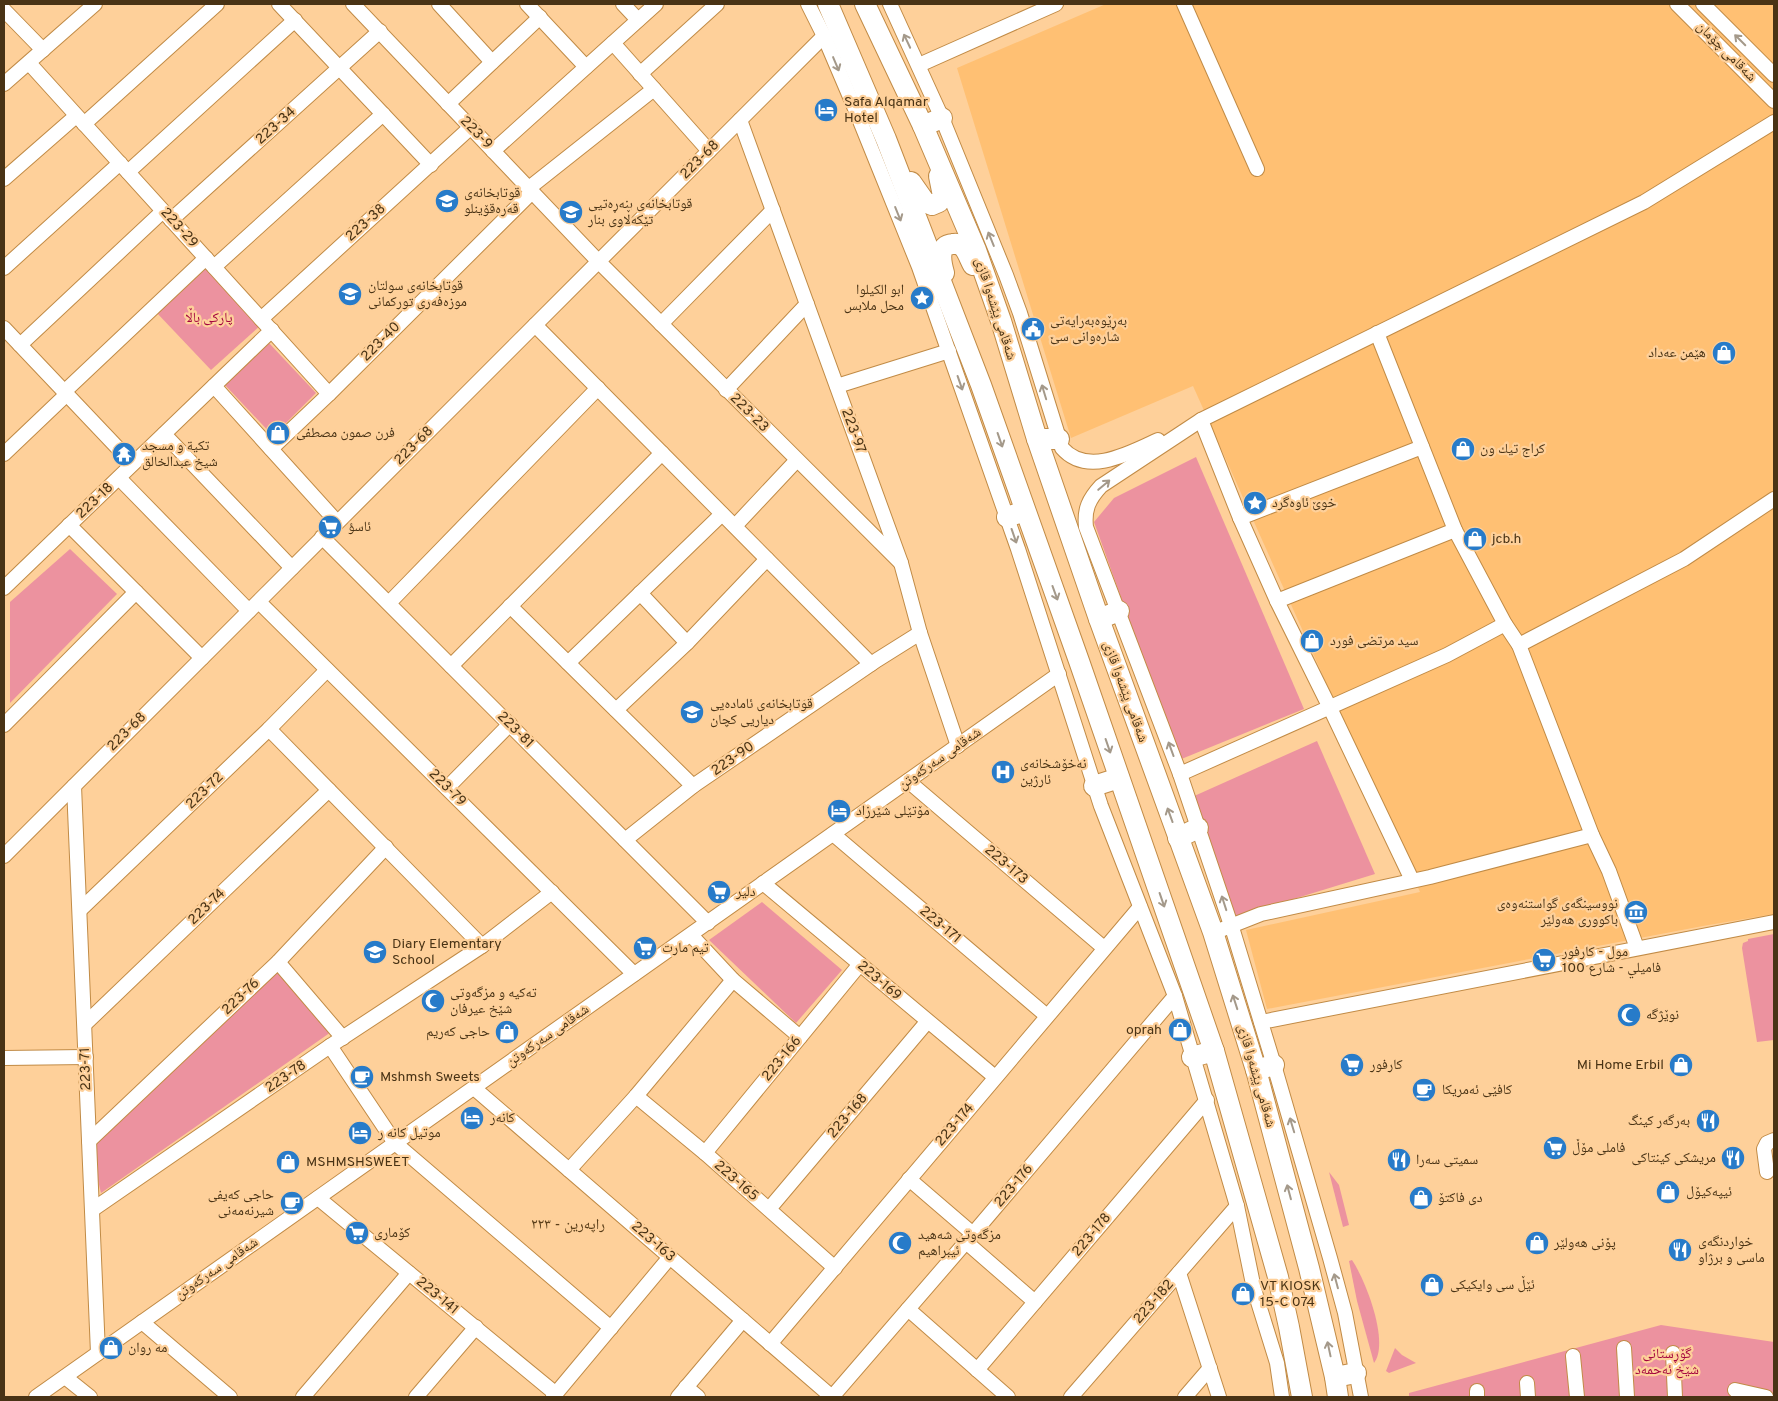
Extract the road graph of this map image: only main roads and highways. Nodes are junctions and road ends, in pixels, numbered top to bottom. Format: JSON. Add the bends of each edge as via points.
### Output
{"nodes":[{"id":1,"x":828,"y":4,"type":"edge"},
{"id":2,"x":866,"y":4,"type":"edge"},
{"id":3,"x":942,"y":118,"type":"road end"},
{"id":4,"x":926,"y":134,"type":"junction"},
{"id":5,"x":886,"y":139,"type":"junction"},
{"id":6,"x":955,"y":317,"type":"junction"},
{"id":7,"x":1001,"y":321,"type":"junction"},
{"id":8,"x":1059,"y":439,"type":"road end"},
{"id":9,"x":1037,"y":440,"type":"junction"},
{"id":10,"x":1119,"y":611,"type":"road end"},
{"id":11,"x":1099,"y":619,"type":"junction"},
{"id":12,"x":1119,"y":778,"type":"junction"},
{"id":13,"x":1094,"y":786,"type":"road end"},
{"id":14,"x":1198,"y":828,"type":"road end"},
{"id":15,"x":1178,"y":838,"type":"junction"},
{"id":16,"x":1214,"y":1051,"type":"junction"},
{"id":17,"x":1192,"y":1057,"type":"road end"},
{"id":18,"x":1356,"y":1373,"type":"road end"},
{"id":19,"x":1335,"y":1377,"type":"junction"},
{"id":20,"x":1302,"y":1397,"type":"edge"},
{"id":21,"x":1338,"y":1397,"type":"edge"}],
"edges":[{"from":1,"to":5,"type":"highway"},
{"from":2,"to":4,"type":"highway","name":"شەقامی پێشەوا قازی"},
{"from":3,"to":4,"type":"highway"},
{"from":4,"to":5,"type":"highway","via":[[943,192],[940,201],[932,205],[926,204],[919,195]]},
{"from":4,"to":7,"type":"highway","name":"شەقامی پێشەوا قازی","via":[[976,250]]},
{"from":5,"to":6,"type":"highway"},
{"from":6,"to":7,"type":"highway","via":[[941,258],[944,248],[954,243],[966,251]]},
{"from":6,"to":12,"type":"highway","one_way":true,"via":[[981,385],[1016,514]]},
{"from":7,"to":9,"type":"highway","name":"شەقامی پێشەوا قازی"},
{"from":8,"to":9,"type":"highway"},
{"from":9,"to":11,"type":"highway","name":"شەقامی پێشەوا قازی"},
{"from":10,"to":11,"type":"highway"},
{"from":15,"to":11,"type":"highway","name":"شەقامی پێشەوا قازی","one_way":true},
{"from":12,"to":13,"type":"highway"},
{"from":12,"to":16,"type":"highway","one_way":true},
{"from":14,"to":15,"type":"highway"},
{"from":19,"to":15,"type":"highway","name":"شەقامی پێشەوا قازی","one_way":true,"via":[[1265,1067],[1222,929]]},
{"from":16,"to":17,"type":"highway"},
{"from":16,"to":20,"type":"highway","via":[[1278,1277]]},
{"from":18,"to":19,"type":"highway"},
{"from":19,"to":21,"type":"highway","name":"شەقامی پێشەوا قازی"}]}
